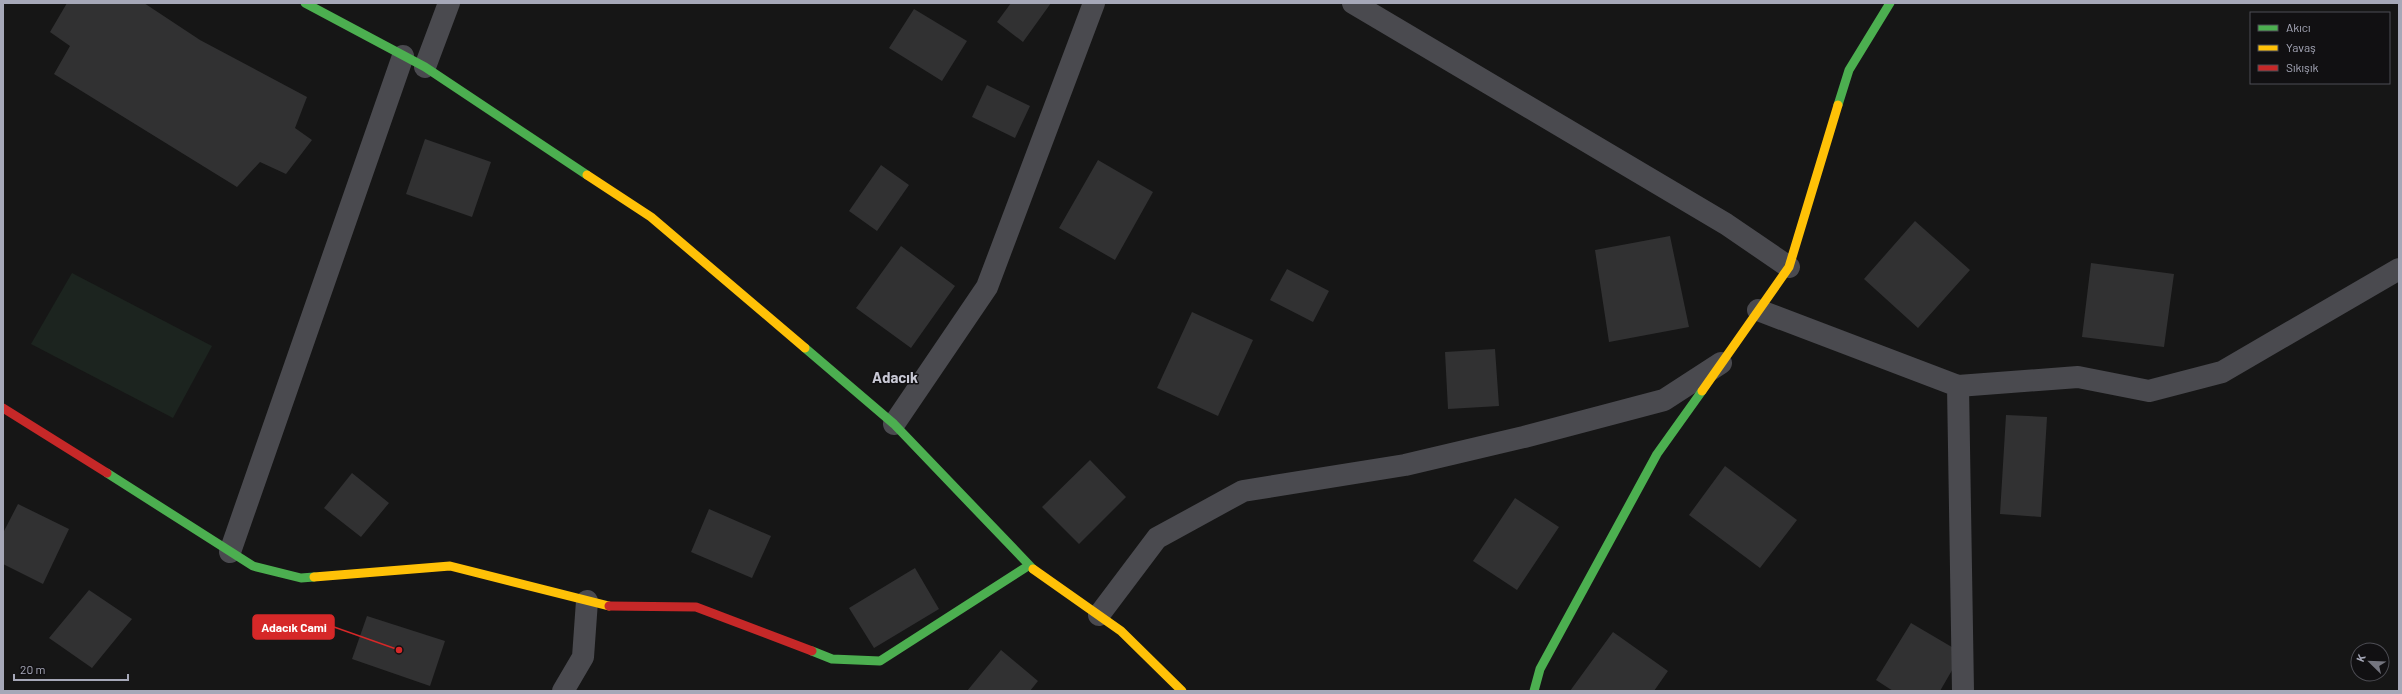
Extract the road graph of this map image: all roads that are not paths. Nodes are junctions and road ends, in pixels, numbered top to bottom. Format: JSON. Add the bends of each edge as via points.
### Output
{"nodes":[{"id":1,"x":305,"y":3,"type":"edge"},
{"id":2,"x":449,"y":3,"type":"edge"},
{"id":3,"x":1094,"y":3,"type":"edge"},
{"id":4,"x":1353,"y":3,"type":"edge"},
{"id":5,"x":1890,"y":3,"type":"edge"},
{"id":6,"x":403,"y":56,"type":"junction"},
{"id":7,"x":425,"y":67,"type":"junction"},
{"id":8,"x":1788,"y":267,"type":"junction"},
{"id":9,"x":2399,"y":269,"type":"edge"},
{"id":10,"x":1758,"y":310,"type":"junction"},
{"id":11,"x":1721,"y":362,"type":"junction"},
{"id":12,"x":1958,"y":386,"type":"junction"},
{"id":13,"x":3,"y":408,"type":"edge"},
{"id":14,"x":894,"y":424,"type":"junction"},
{"id":15,"x":230,"y":552,"type":"junction"},
{"id":16,"x":1028,"y":566,"type":"junction"},
{"id":17,"x":587,"y":601,"type":"junction"},
{"id":18,"x":1099,"y":615,"type":"junction"},
{"id":19,"x":563,"y":691,"type":"edge"},
{"id":20,"x":1182,"y":691,"type":"edge"},
{"id":21,"x":1534,"y":691,"type":"edge"},
{"id":22,"x":1963,"y":691,"type":"edge"}],
"edges":[{"from":1,"to":6,"type":"street"},
{"from":2,"to":7,"type":"street"},
{"from":3,"to":14,"type":"street","via":[[987,287]]},
{"from":4,"to":8,"type":"street","via":[[1726,224]]},
{"from":5,"to":8,"type":"street","via":[[1849,70]]},
{"from":6,"to":7,"type":"street"},
{"from":6,"to":15,"type":"street"},
{"from":7,"to":14,"type":"street","via":[[651,218]]},
{"from":8,"to":10,"type":"street"},
{"from":9,"to":12,"type":"street","via":[[2222,372],[2149,391],[2078,377]]},
{"from":10,"to":11,"type":"street"},
{"from":10,"to":12,"type":"street"},
{"from":11,"to":18,"type":"street","via":[[1664,400],[1405,465],[1243,491],[1157,538]]},
{"from":11,"to":21,"type":"street","via":[[1657,454],[1540,669]]},
{"from":12,"to":22,"type":"street"},
{"from":13,"to":15,"type":"street"},
{"from":14,"to":16,"type":"street"},
{"from":15,"to":17,"type":"street","via":[[253,566],[301,578],[450,566]]},
{"from":16,"to":17,"type":"street","via":[[880,661],[832,659],[696,607],[615,608]]},
{"from":16,"to":18,"type":"street"},
{"from":17,"to":19,"type":"street","via":[[583,657]]},
{"from":18,"to":20,"type":"street","via":[[1121,631]]}]}
